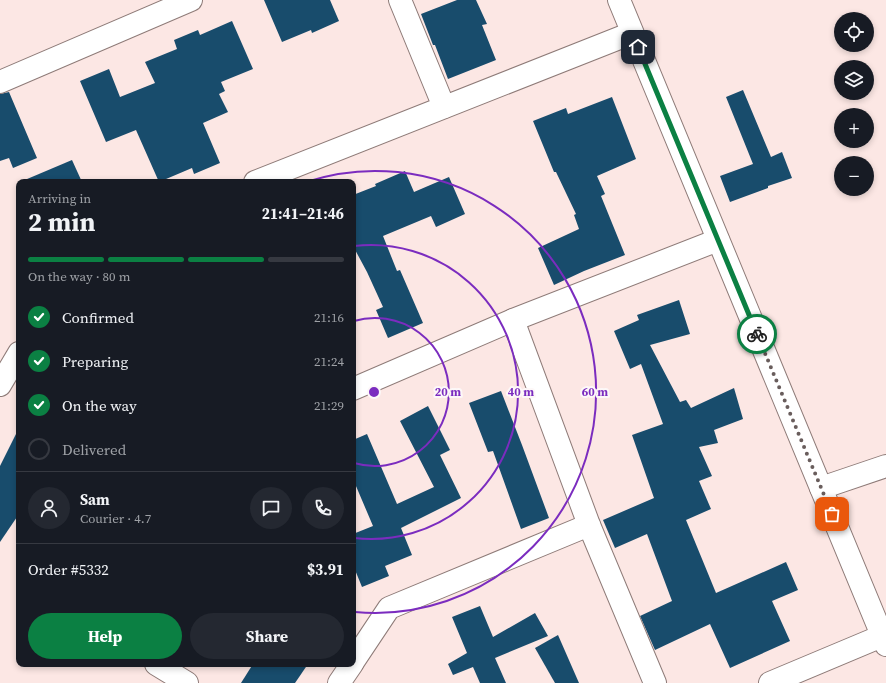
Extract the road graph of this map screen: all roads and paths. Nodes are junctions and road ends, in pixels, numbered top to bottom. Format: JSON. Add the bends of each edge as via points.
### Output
{"nodes":[{"id":1,"x":190,"y":0,"type":"edge"},
{"id":2,"x":400,"y":0,"type":"edge"},
{"id":3,"x":619,"y":0,"type":"edge"},
{"id":4,"x":632,"y":33,"type":"junction"},
{"id":5,"x":0,"y":82,"type":"edge"},
{"id":6,"x":444,"y":107,"type":"junction"},
{"id":7,"x":263,"y":179,"type":"edge"},
{"id":8,"x":718,"y":240,"type":"junction"},
{"id":9,"x":513,"y":320,"type":"junction"},
{"id":10,"x":16,"y":358,"type":"edge"},
{"id":11,"x":0,"y":386,"type":"edge"},
{"id":12,"x":356,"y":388,"type":"edge"},
{"id":13,"x":886,"y":466,"type":"edge"},
{"id":14,"x":821,"y":488,"type":"junction"},
{"id":15,"x":589,"y":525,"type":"junction"},
{"id":16,"x":884,"y":640,"type":"edge"},
{"id":17,"x":356,"y":657,"type":"edge"},
{"id":18,"x":161,"y":667,"type":"edge"},
{"id":19,"x":349,"y":667,"type":"edge"},
{"id":20,"x":187,"y":683,"type":"edge"},
{"id":21,"x":339,"y":683,"type":"edge"},
{"id":22,"x":655,"y":683,"type":"edge"},
{"id":23,"x":770,"y":683,"type":"edge"}],
"edges":[{"from":1,"to":5,"type":"street"},
{"from":2,"to":6,"type":"street"},
{"from":3,"to":4,"type":"street"},
{"from":4,"to":6,"type":"street"},
{"from":4,"to":8,"type":"street"},
{"from":6,"to":7,"type":"street"},
{"from":8,"to":9,"type":"street"},
{"from":8,"to":14,"type":"street"},
{"from":9,"to":12,"type":"street"},
{"from":9,"to":15,"type":"street"},
{"from":10,"to":11,"type":"street"},
{"from":13,"to":14,"type":"street"},
{"from":14,"to":16,"type":"street"},
{"from":15,"to":17,"type":"street","via":[[389,608]]},
{"from":15,"to":22,"type":"street"},
{"from":16,"to":23,"type":"street"},
{"from":18,"to":20,"type":"street"},
{"from":19,"to":21,"type":"street"}]}
